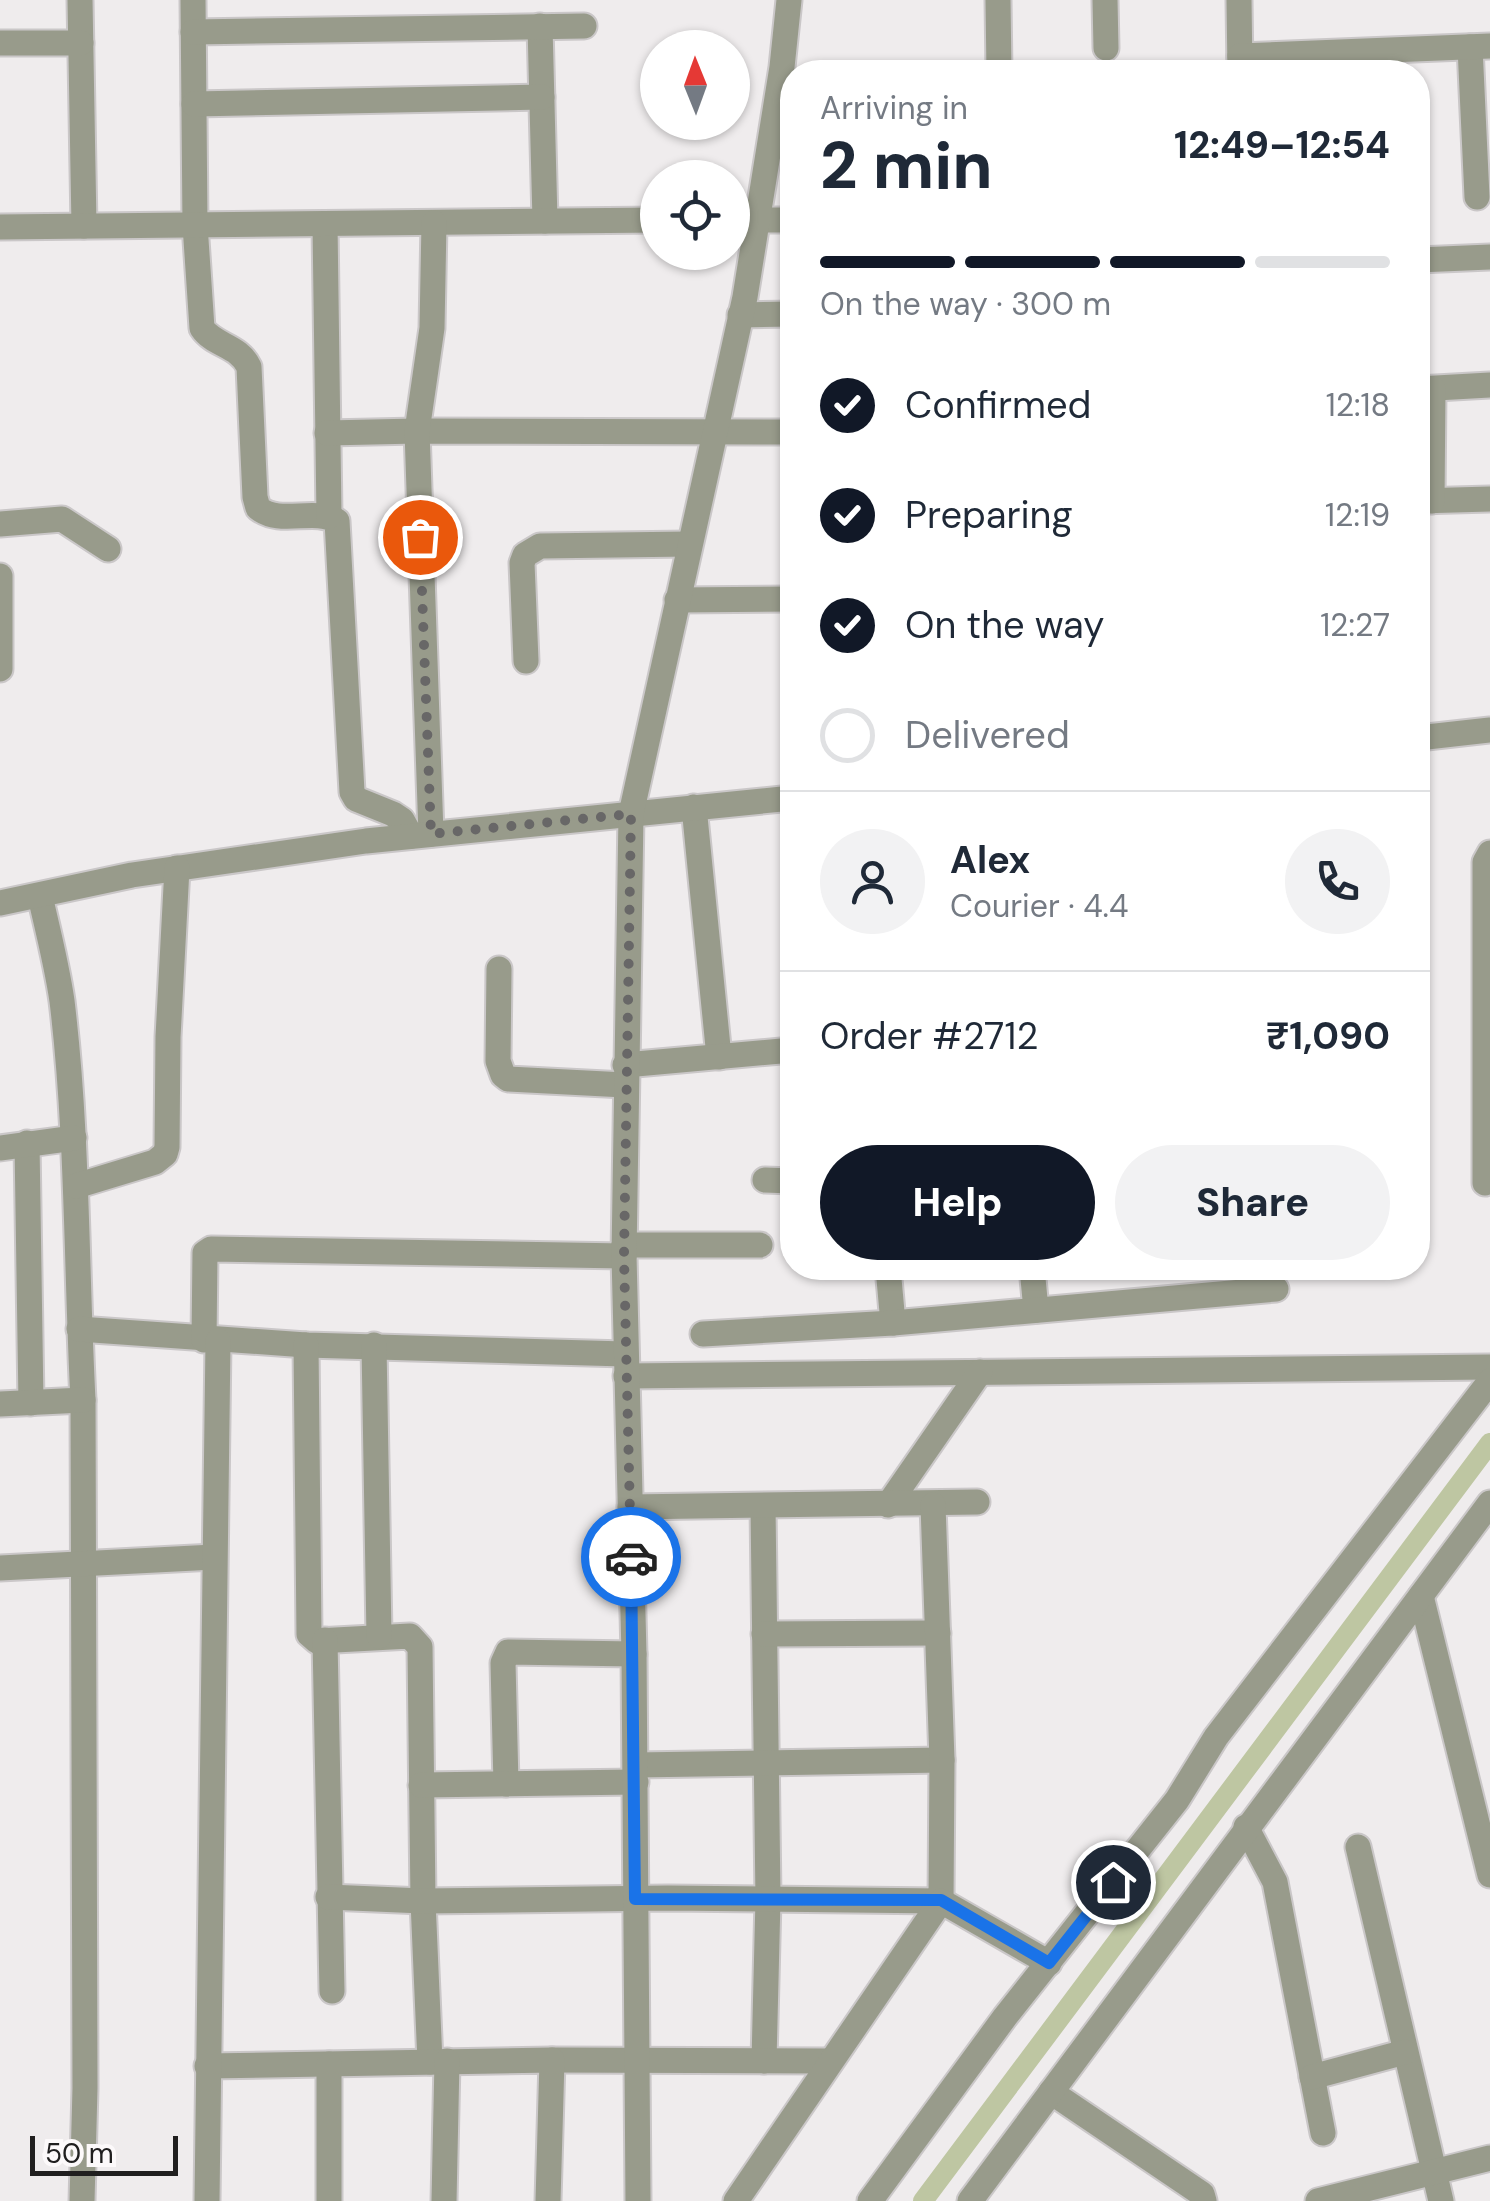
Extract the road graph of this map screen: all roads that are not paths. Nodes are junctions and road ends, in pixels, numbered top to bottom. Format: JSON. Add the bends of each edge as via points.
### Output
{"nodes":[{"id":1,"x":80,"y":0,"type":"edge"},
{"id":2,"x":192,"y":0,"type":"edge"},
{"id":3,"x":789,"y":0,"type":"edge"},
{"id":4,"x":998,"y":0,"type":"edge"},
{"id":5,"x":1105,"y":0,"type":"edge"},
{"id":6,"x":1239,"y":0,"type":"edge"},
{"id":7,"x":540,"y":26,"type":"junction"},
{"id":8,"x":584,"y":26,"type":"dead end"},
{"id":9,"x":193,"y":32,"type":"junction"},
{"id":10,"x":80,"y":43,"type":"junction"},
{"id":11,"x":0,"y":44,"type":"edge"},
{"id":12,"x":1480,"y":47,"type":"edge"},
{"id":13,"x":1106,"y":48,"type":"dead end"},
{"id":14,"x":783,"y":60,"type":"edge"},
{"id":15,"x":999,"y":60,"type":"edge"},
{"id":16,"x":1240,"y":60,"type":"edge"},
{"id":17,"x":1367,"y":60,"type":"edge"},
{"id":18,"x":780,"y":75,"type":"edge"},
{"id":19,"x":542,"y":97,"type":"junction"},
{"id":20,"x":194,"y":104,"type":"junction"},
{"id":21,"x":1482,"y":115,"type":"edge"},
{"id":22,"x":1478,"y":197,"type":"dead end"},
{"id":23,"x":750,"y":199,"type":"edge"},
{"id":24,"x":640,"y":220,"type":"edge"},
{"id":25,"x":750,"y":220,"type":"edge"},
{"id":26,"x":780,"y":220,"type":"edge"},
{"id":27,"x":546,"y":222,"type":"junction"},
{"id":28,"x":434,"y":223,"type":"junction"},
{"id":29,"x":326,"y":224,"type":"junction"},
{"id":30,"x":194,"y":225,"type":"junction"},
{"id":31,"x":84,"y":226,"type":"junction"},
{"id":32,"x":0,"y":227,"type":"edge"},
{"id":33,"x":1490,"y":257,"type":"edge"},
{"id":34,"x":1430,"y":260,"type":"edge"},
{"id":35,"x":742,"y":270,"type":"edge"},
{"id":36,"x":780,"y":314,"type":"edge"},
{"id":37,"x":740,"y":315,"type":"junction"},
{"id":38,"x":1490,"y":385,"type":"edge"},
{"id":39,"x":1430,"y":389,"type":"edge"},
{"id":40,"x":416,"y":430,"type":"junction"},
{"id":41,"x":714,"y":430,"type":"junction"},
{"id":42,"x":780,"y":432,"type":"edge"},
{"id":43,"x":327,"y":434,"type":"junction"},
{"id":44,"x":1490,"y":499,"type":"edge"},
{"id":45,"x":1430,"y":501,"type":"edge"},
{"id":46,"x":329,"y":516,"type":"junction"},
{"id":47,"x":0,"y":524,"type":"edge"},
{"id":48,"x":689,"y":544,"type":"junction"},
{"id":49,"x":108,"y":548,"type":"dead end"},
{"id":50,"x":0,"y":576,"type":"edge"},
{"id":51,"x":780,"y":599,"type":"edge"},
{"id":52,"x":677,"y":600,"type":"junction"},
{"id":53,"x":0,"y":642,"type":"edge"},
{"id":54,"x":526,"y":661,"type":"dead end"},
{"id":55,"x":0,"y":669,"type":"edge"},
{"id":56,"x":1490,"y":730,"type":"edge"},
{"id":57,"x":1430,"y":737,"type":"edge"},
{"id":58,"x":780,"y":799,"type":"edge"},
{"id":59,"x":694,"y":807,"type":"junction"},
{"id":60,"x":631,"y":814,"type":"junction"},
{"id":61,"x":421,"y":835,"type":"junction"},
{"id":62,"x":1490,"y":852,"type":"edge"},
{"id":63,"x":177,"y":868,"type":"junction"},
{"id":64,"x":40,"y":896,"type":"junction"},
{"id":65,"x":0,"y":904,"type":"edge"},
{"id":66,"x":498,"y":970,"type":"dead end"},
{"id":67,"x":780,"y":1051,"type":"edge"},
{"id":68,"x":719,"y":1057,"type":"junction"},
{"id":69,"x":625,"y":1075,"type":"junction"},
{"id":70,"x":74,"y":1138,"type":"junction"},
{"id":71,"x":28,"y":1143,"type":"junction"},
{"id":72,"x":0,"y":1148,"type":"edge"},
{"id":73,"x":765,"y":1180,"type":"dead end"},
{"id":74,"x":780,"y":1181,"type":"edge"},
{"id":75,"x":1485,"y":1183,"type":"dead end"},
{"id":76,"x":76,"y":1186,"type":"junction"},
{"id":77,"x":760,"y":1245,"type":"dead end"},
{"id":78,"x":624,"y":1250,"type":"junction"},
{"id":79,"x":889,"y":1280,"type":"edge"},
{"id":80,"x":1033,"y":1280,"type":"edge"},
{"id":81,"x":1276,"y":1289,"type":"dead end"},
{"id":82,"x":1036,"y":1310,"type":"junction"},
{"id":83,"x":892,"y":1323,"type":"junction"},
{"id":84,"x":79,"y":1330,"type":"junction"},
{"id":85,"x":703,"y":1334,"type":"dead end"},
{"id":86,"x":211,"y":1340,"type":"junction"},
{"id":87,"x":306,"y":1345,"type":"junction"},
{"id":88,"x":374,"y":1345,"type":"junction"},
{"id":89,"x":626,"y":1365,"type":"junction"},
{"id":90,"x":1490,"y":1367,"type":"edge"},
{"id":91,"x":980,"y":1372,"type":"junction"},
{"id":92,"x":1490,"y":1382,"type":"edge"},
{"id":93,"x":83,"y":1400,"type":"junction"},
{"id":94,"x":31,"y":1403,"type":"junction"},
{"id":95,"x":0,"y":1404,"type":"edge"},
{"id":96,"x":977,"y":1502,"type":"dead end"},
{"id":97,"x":1490,"y":1504,"type":"edge"},
{"id":98,"x":888,"y":1505,"type":"junction"},
{"id":99,"x":934,"y":1505,"type":"junction"},
{"id":100,"x":763,"y":1506,"type":"junction"},
{"id":101,"x":630,"y":1507,"type":"junction"},
{"id":102,"x":214,"y":1557,"type":"junction"},
{"id":103,"x":82,"y":1566,"type":"junction"},
{"id":104,"x":0,"y":1568,"type":"edge"},
{"id":105,"x":1421,"y":1596,"type":"junction"},
{"id":106,"x":938,"y":1633,"type":"junction"},
{"id":107,"x":764,"y":1634,"type":"junction"},
{"id":108,"x":379,"y":1636,"type":"junction"},
{"id":109,"x":325,"y":1640,"type":"junction"},
{"id":110,"x":634,"y":1654,"type":"junction"},
{"id":111,"x":942,"y":1760,"type":"junction"},
{"id":112,"x":766,"y":1764,"type":"junction"},
{"id":113,"x":636,"y":1774,"type":"junction"},
{"id":114,"x":506,"y":1784,"type":"junction"},
{"id":115,"x":422,"y":1785,"type":"junction"},
{"id":116,"x":1246,"y":1827,"type":"junction"},
{"id":117,"x":1358,"y":1848,"type":"dead end"},
{"id":118,"x":1490,"y":1875,"type":"edge"},
{"id":119,"x":328,"y":1896,"type":"junction"},
{"id":120,"x":635,"y":1899,"type":"junction"},
{"id":121,"x":768,"y":1899,"type":"junction"},
{"id":122,"x":941,"y":1900,"type":"junction"},
{"id":123,"x":423,"y":1901,"type":"junction"},
{"id":124,"x":1049,"y":1963,"type":"junction"},
{"id":125,"x":332,"y":1991,"type":"dead end"},
{"id":126,"x":1406,"y":2052,"type":"junction"},
{"id":127,"x":552,"y":2060,"type":"junction"},
{"id":128,"x":637,"y":2061,"type":"junction"},
{"id":129,"x":764,"y":2061,"type":"junction"},
{"id":130,"x":829,"y":2061,"type":"junction"},
{"id":131,"x":438,"y":2062,"type":"junction"},
{"id":132,"x":329,"y":2064,"type":"junction"},
{"id":133,"x":207,"y":2066,"type":"junction"},
{"id":134,"x":1312,"y":2077,"type":"junction"},
{"id":135,"x":1051,"y":2092,"type":"junction"},
{"id":136,"x":1323,"y":2133,"type":"dead end"},
{"id":137,"x":1490,"y":2158,"type":"edge"},
{"id":138,"x":1433,"y":2172,"type":"junction"},
{"id":139,"x":82,"y":2201,"type":"edge"},
{"id":140,"x":207,"y":2201,"type":"edge"},
{"id":141,"x":328,"y":2201,"type":"edge"},
{"id":142,"x":444,"y":2201,"type":"edge"},
{"id":143,"x":548,"y":2201,"type":"edge"},
{"id":144,"x":638,"y":2201,"type":"edge"},
{"id":145,"x":736,"y":2201,"type":"edge"},
{"id":146,"x":870,"y":2201,"type":"edge"},
{"id":147,"x":970,"y":2201,"type":"edge"},
{"id":148,"x":1204,"y":2201,"type":"edge"},
{"id":149,"x":1320,"y":2201,"type":"edge"},
{"id":150,"x":1440,"y":2201,"type":"edge"}],
"edges":[{"from":1,"to":10,"type":"street"},
{"from":2,"to":9,"type":"street"},
{"from":3,"to":14,"type":"street"},
{"from":4,"to":15,"type":"street"},
{"from":5,"to":13,"type":"street"},
{"from":6,"to":16,"type":"street"},
{"from":7,"to":8,"type":"street"},
{"from":7,"to":9,"type":"street"},
{"from":7,"to":19,"type":"street"},
{"from":9,"to":20,"type":"street"},
{"from":10,"to":11,"type":"street"},
{"from":10,"to":31,"type":"street"},
{"from":12,"to":17,"type":"street"},
{"from":12,"to":21,"type":"street"},
{"from":18,"to":23,"type":"street"},
{"from":19,"to":20,"type":"street"},
{"from":19,"to":27,"type":"street"},
{"from":20,"to":30,"type":"street"},
{"from":21,"to":22,"type":"street"},
{"from":24,"to":27,"type":"street"},
{"from":25,"to":26,"type":"street"},
{"from":27,"to":28,"type":"street"},
{"from":28,"to":29,"type":"street"},
{"from":28,"to":40,"type":"street","via":[[432,328]]},
{"from":29,"to":30,"type":"street"},
{"from":29,"to":43,"type":"street"},
{"from":30,"to":31,"type":"street"},
{"from":30,"to":46,"type":"street","via":[[202,328],[244,356],[252,380],[258,508],[274,517]]},
{"from":31,"to":32,"type":"street"},
{"from":33,"to":34,"type":"street"},
{"from":35,"to":37,"type":"street"},
{"from":36,"to":37,"type":"street"},
{"from":37,"to":41,"type":"street"},
{"from":38,"to":39,"type":"street"},
{"from":40,"to":41,"type":"street"},
{"from":40,"to":43,"type":"street"},
{"from":40,"to":61,"type":"street"},
{"from":41,"to":42,"type":"street"},
{"from":41,"to":48,"type":"street"},
{"from":43,"to":46,"type":"street"},
{"from":44,"to":45,"type":"street"},
{"from":46,"to":61,"type":"street","via":[[339,530],[352,792]]},
{"from":47,"to":49,"type":"street","via":[[62,519]]},
{"from":48,"to":52,"type":"street"},
{"from":48,"to":54,"type":"street","via":[[531,549],[522,563]]},
{"from":50,"to":53,"type":"street"},
{"from":51,"to":52,"type":"street"},
{"from":52,"to":60,"type":"street"},
{"from":53,"to":55,"type":"street"},
{"from":56,"to":57,"type":"street"},
{"from":58,"to":59,"type":"street"},
{"from":59,"to":60,"type":"street"},
{"from":59,"to":68,"type":"street"},
{"from":60,"to":61,"type":"street"},
{"from":60,"to":69,"type":"street"},
{"from":61,"to":63,"type":"street"},
{"from":62,"to":75,"type":"street"},
{"from":63,"to":64,"type":"street"},
{"from":63,"to":76,"type":"street","via":[[165,1154]]},
{"from":64,"to":65,"type":"street"},
{"from":64,"to":70,"type":"street","via":[[62,1002]]},
{"from":66,"to":69,"type":"street","via":[[503,1075]]},
{"from":67,"to":68,"type":"street"},
{"from":68,"to":69,"type":"street"},
{"from":69,"to":78,"type":"street"},
{"from":70,"to":71,"type":"street"},
{"from":70,"to":76,"type":"street"},
{"from":71,"to":72,"type":"street"},
{"from":71,"to":94,"type":"street"},
{"from":73,"to":74,"type":"street"},
{"from":76,"to":84,"type":"street"},
{"from":77,"to":78,"type":"street"},
{"from":78,"to":86,"type":"street","via":[[211,1249],[205,1253]]},
{"from":78,"to":89,"type":"street"},
{"from":79,"to":83,"type":"street"},
{"from":80,"to":82,"type":"street"},
{"from":81,"to":82,"type":"street"},
{"from":82,"to":83,"type":"street"},
{"from":83,"to":85,"type":"street"},
{"from":84,"to":86,"type":"street"},
{"from":84,"to":93,"type":"street"},
{"from":86,"to":87,"type":"street"},
{"from":86,"to":102,"type":"street"},
{"from":87,"to":88,"type":"street"},
{"from":87,"to":109,"type":"street","via":[[309,1634]]},
{"from":88,"to":89,"type":"street"},
{"from":88,"to":108,"type":"street"},
{"from":89,"to":91,"type":"street"},
{"from":89,"to":101,"type":"street"},
{"from":90,"to":91,"type":"street"},
{"from":91,"to":98,"type":"street"},
{"from":92,"to":124,"type":"street"},
{"from":93,"to":94,"type":"street"},
{"from":93,"to":103,"type":"street"},
{"from":94,"to":95,"type":"street"},
{"from":96,"to":99,"type":"street"},
{"from":97,"to":105,"type":"street"},
{"from":98,"to":99,"type":"street"},
{"from":98,"to":100,"type":"street"},
{"from":99,"to":106,"type":"street"},
{"from":100,"to":101,"type":"street"},
{"from":100,"to":107,"type":"street"},
{"from":101,"to":110,"type":"street"},
{"from":102,"to":103,"type":"street"},
{"from":102,"to":133,"type":"street"},
{"from":103,"to":104,"type":"street"},
{"from":103,"to":139,"type":"street"},
{"from":105,"to":116,"type":"street"},
{"from":105,"to":118,"type":"street"},
{"from":106,"to":107,"type":"street"},
{"from":106,"to":111,"type":"street"},
{"from":107,"to":112,"type":"street"},
{"from":108,"to":109,"type":"street"},
{"from":108,"to":115,"type":"street","via":[[418,1642]]},
{"from":109,"to":119,"type":"street"},
{"from":110,"to":113,"type":"street"},
{"from":110,"to":114,"type":"street","via":[[508,1652]]},
{"from":111,"to":112,"type":"street"},
{"from":111,"to":122,"type":"street"},
{"from":112,"to":113,"type":"street"},
{"from":112,"to":121,"type":"street"},
{"from":113,"to":114,"type":"street"},
{"from":113,"to":120,"type":"street"},
{"from":114,"to":115,"type":"street"},
{"from":115,"to":123,"type":"street"},
{"from":116,"to":134,"type":"street","via":[[1275,1882]]},
{"from":116,"to":135,"type":"street"},
{"from":117,"to":126,"type":"street"},
{"from":119,"to":123,"type":"street"},
{"from":119,"to":125,"type":"street"},
{"from":120,"to":121,"type":"street"},
{"from":120,"to":123,"type":"street"},
{"from":120,"to":128,"type":"street"},
{"from":121,"to":122,"type":"street"},
{"from":121,"to":129,"type":"street"},
{"from":122,"to":124,"type":"street"},
{"from":122,"to":130,"type":"street"},
{"from":123,"to":131,"type":"street"},
{"from":124,"to":146,"type":"street"},
{"from":126,"to":134,"type":"street"},
{"from":126,"to":138,"type":"street"},
{"from":127,"to":128,"type":"street"},
{"from":127,"to":131,"type":"street"},
{"from":127,"to":143,"type":"street"},
{"from":128,"to":129,"type":"street"},
{"from":128,"to":144,"type":"street"},
{"from":129,"to":130,"type":"street"},
{"from":130,"to":145,"type":"street"},
{"from":131,"to":132,"type":"street"},
{"from":131,"to":142,"type":"street"},
{"from":132,"to":133,"type":"street"},
{"from":132,"to":141,"type":"street"},
{"from":133,"to":140,"type":"street"},
{"from":134,"to":136,"type":"street"},
{"from":135,"to":147,"type":"street"},
{"from":135,"to":148,"type":"street"},
{"from":137,"to":138,"type":"street"},
{"from":138,"to":149,"type":"street"},
{"from":138,"to":150,"type":"street"}]}
